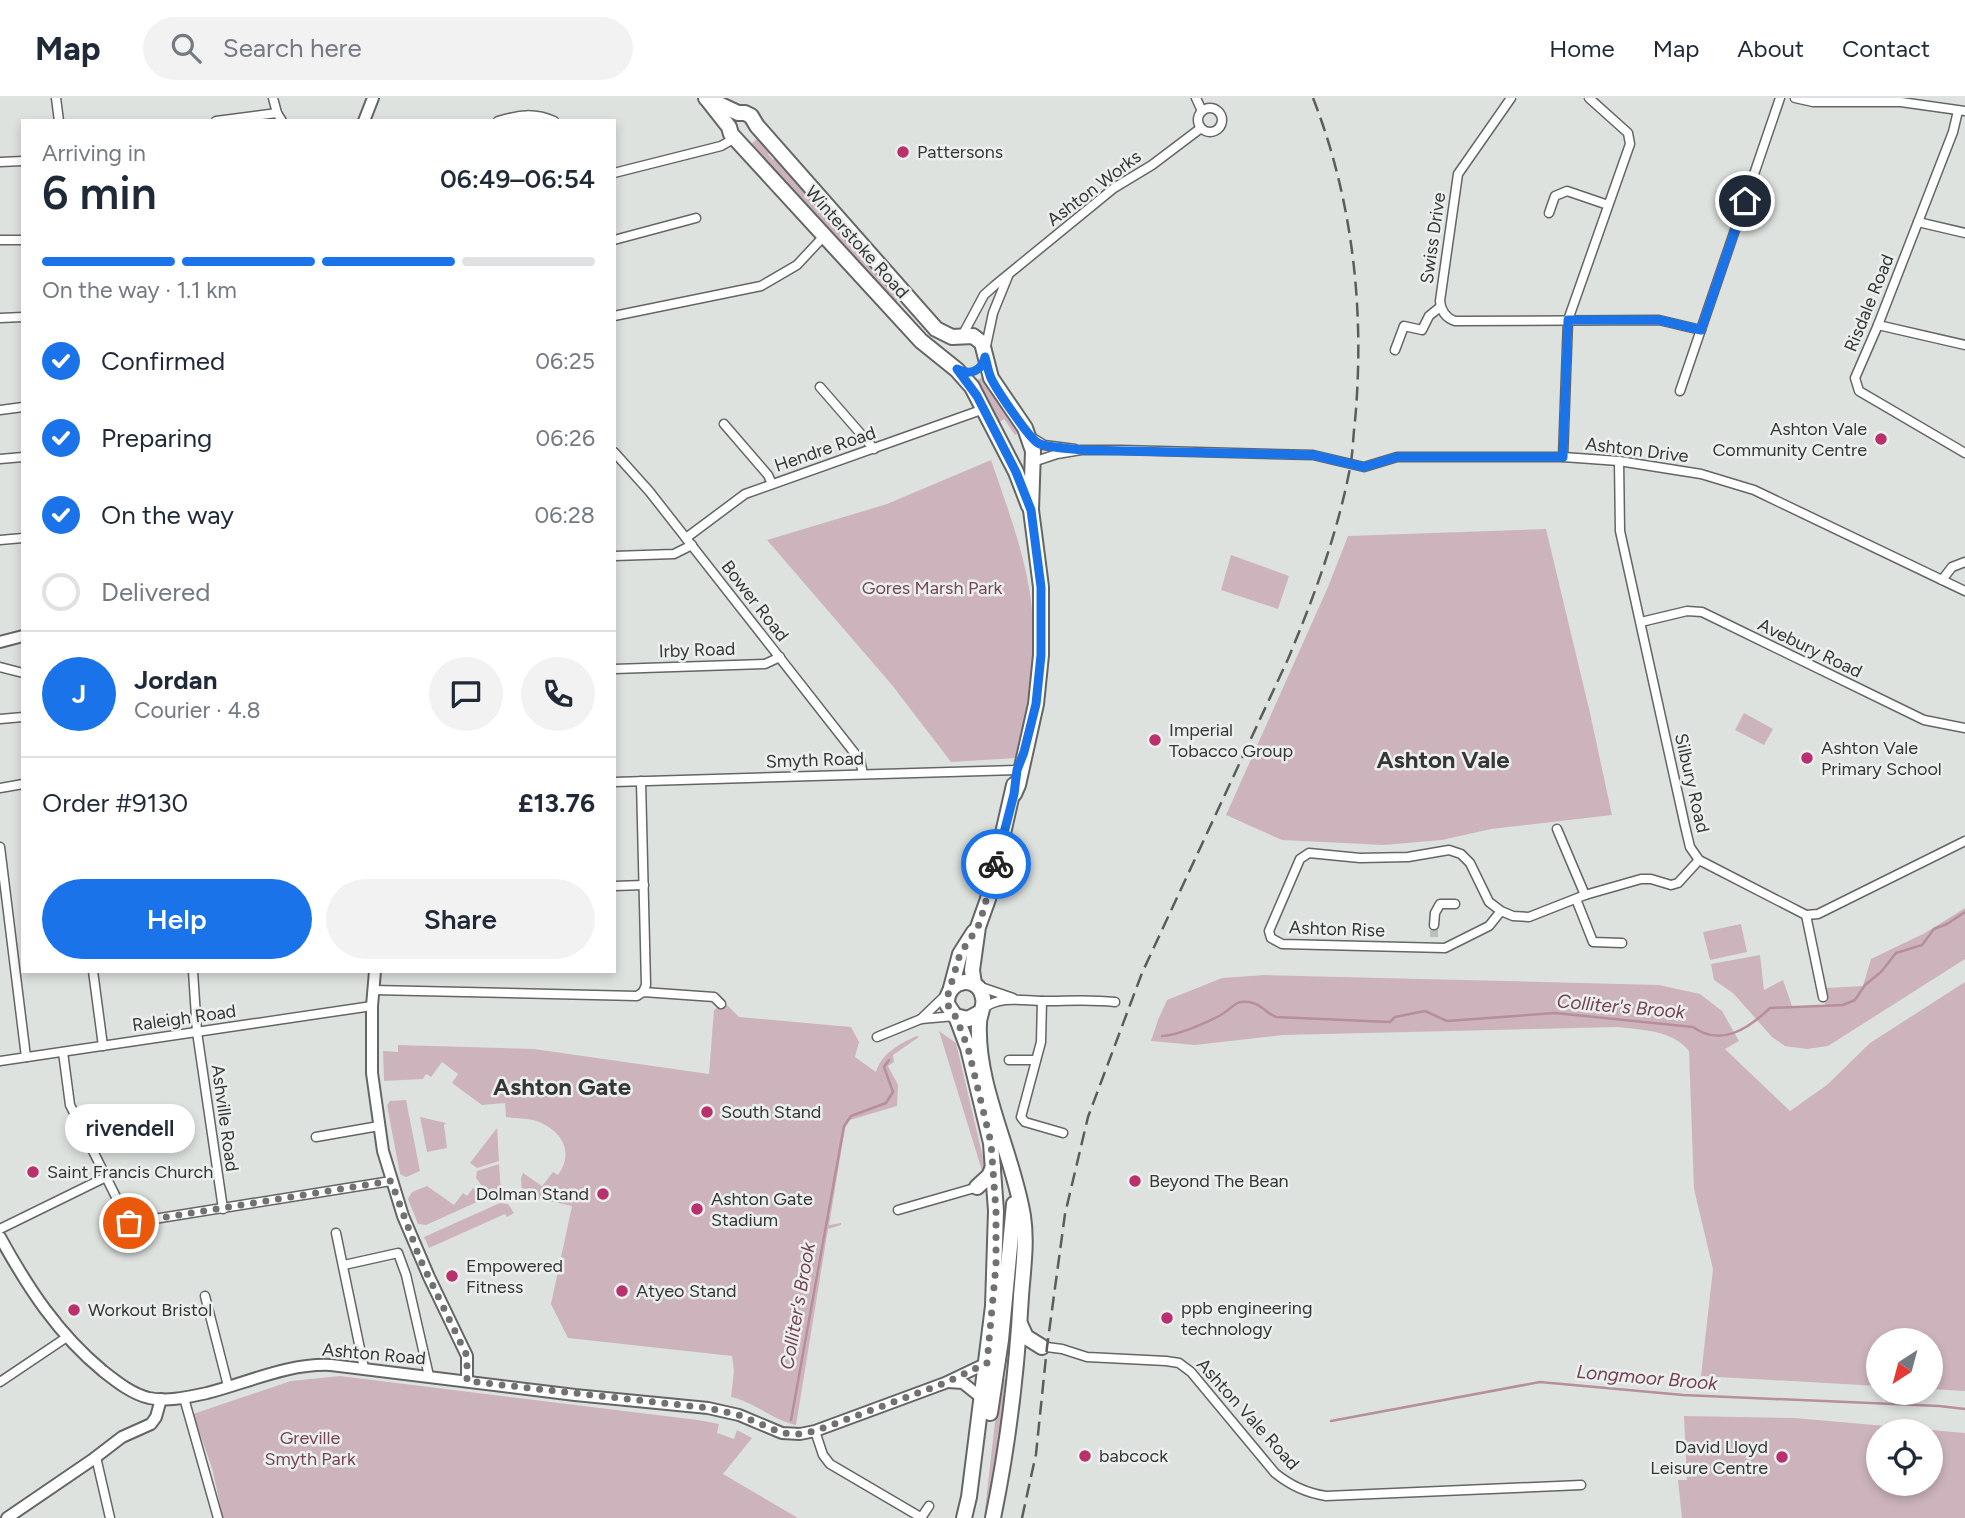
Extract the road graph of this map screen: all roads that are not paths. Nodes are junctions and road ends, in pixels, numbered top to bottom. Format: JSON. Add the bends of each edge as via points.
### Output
{"nodes":[{"id":1,"x":56,"y":98,"type":"edge"},
{"id":2,"x":273,"y":98,"type":"edge"},
{"id":3,"x":373,"y":98,"type":"edge"},
{"id":4,"x":706,"y":98,"type":"edge"},
{"id":5,"x":1196,"y":98,"type":"edge"},
{"id":6,"x":1511,"y":98,"type":"edge"},
{"id":7,"x":1589,"y":98,"type":"edge"},
{"id":8,"x":1780,"y":98,"type":"edge"},
{"id":9,"x":1795,"y":98,"type":"edge"},
{"id":10,"x":1202,"y":111,"type":"junction"},
{"id":11,"x":1962,"y":111,"type":"edge"},
{"id":12,"x":738,"y":113,"type":"junction"},
{"id":13,"x":279,"y":117,"type":"edge"},
{"id":14,"x":60,"y":119,"type":"edge"},
{"id":15,"x":248,"y":119,"type":"edge"},
{"id":16,"x":365,"y":119,"type":"edge"},
{"id":17,"x":505,"y":119,"type":"edge"},
{"id":18,"x":548,"y":119,"type":"edge"},
{"id":19,"x":757,"y":126,"type":"junction"},
{"id":20,"x":1201,"y":128,"type":"junction"},
{"id":21,"x":734,"y":135,"type":"junction"},
{"id":22,"x":21,"y":161,"type":"edge"},
{"id":23,"x":0,"y":162,"type":"edge"},
{"id":24,"x":616,"y":172,"type":"edge"},
{"id":25,"x":1608,"y":205,"type":"junction"},
{"id":26,"x":1549,"y":213,"type":"dead end"},
{"id":27,"x":696,"y":218,"type":"dead end"},
{"id":28,"x":1918,"y":222,"type":"junction"},
{"id":29,"x":1965,"y":233,"type":"edge"},
{"id":30,"x":825,"y":235,"type":"junction"},
{"id":31,"x":616,"y":239,"type":"edge"},
{"id":32,"x":0,"y":240,"type":"edge"},
{"id":33,"x":21,"y":240,"type":"edge"},
{"id":34,"x":1008,"y":276,"type":"junction"},
{"id":35,"x":1440,"y":307,"type":"junction"},
{"id":36,"x":616,"y":316,"type":"edge"},
{"id":37,"x":21,"y":317,"type":"edge"},
{"id":38,"x":0,"y":318,"type":"edge"},
{"id":39,"x":1568,"y":320,"type":"junction"},
{"id":40,"x":1878,"y":325,"type":"junction"},
{"id":41,"x":1701,"y":330,"type":"junction"},
{"id":42,"x":961,"y":337,"type":"junction"},
{"id":43,"x":1965,"y":345,"type":"edge"},
{"id":44,"x":1395,"y":350,"type":"dead end"},
{"id":45,"x":985,"y":353,"type":"junction"},
{"id":46,"x":955,"y":368,"type":"junction"},
{"id":47,"x":820,"y":387,"type":"dead end"},
{"id":48,"x":1680,"y":391,"type":"dead end"},
{"id":49,"x":21,"y":407,"type":"edge"},
{"id":50,"x":984,"y":409,"type":"junction"},
{"id":51,"x":0,"y":410,"type":"edge"},
{"id":52,"x":724,"y":424,"type":"dead end"},
{"id":53,"x":1028,"y":434,"type":"junction"},
{"id":54,"x":874,"y":449,"type":"junction"},
{"id":55,"x":1081,"y":450,"type":"junction"},
{"id":56,"x":1965,"y":453,"type":"edge"},
{"id":57,"x":616,"y":454,"type":"edge"},
{"id":58,"x":21,"y":457,"type":"edge"},
{"id":59,"x":1563,"y":457,"type":"junction"},
{"id":60,"x":0,"y":459,"type":"edge"},
{"id":61,"x":1009,"y":459,"type":"junction"},
{"id":62,"x":1031,"y":460,"type":"junction"},
{"id":63,"x":1619,"y":461,"type":"junction"},
{"id":64,"x":772,"y":484,"type":"junction"},
{"id":65,"x":1031,"y":510,"type":"junction"},
{"id":66,"x":21,"y":538,"type":"edge"},
{"id":67,"x":0,"y":540,"type":"edge"},
{"id":68,"x":689,"y":542,"type":"junction"},
{"id":69,"x":616,"y":556,"type":"edge"},
{"id":70,"x":1965,"y":562,"type":"edge"},
{"id":71,"x":1942,"y":580,"type":"junction"},
{"id":72,"x":1965,"y":592,"type":"edge"},
{"id":73,"x":1640,"y":622,"type":"junction"},
{"id":74,"x":21,"y":637,"type":"edge"},
{"id":75,"x":0,"y":642,"type":"edge"},
{"id":76,"x":780,"y":657,"type":"junction"},
{"id":77,"x":0,"y":667,"type":"edge"},
{"id":78,"x":616,"y":669,"type":"edge"},
{"id":79,"x":21,"y":672,"type":"edge"},
{"id":80,"x":21,"y":717,"type":"edge"},
{"id":81,"x":0,"y":719,"type":"edge"},
{"id":82,"x":1965,"y":728,"type":"edge"},
{"id":83,"x":1024,"y":752,"type":"junction"},
{"id":84,"x":1017,"y":770,"type":"junction"},
{"id":85,"x":863,"y":774,"type":"junction"},
{"id":86,"x":616,"y":782,"type":"edge"},
{"id":87,"x":641,"y":782,"type":"junction"},
{"id":88,"x":21,"y":784,"type":"edge"},
{"id":89,"x":0,"y":788,"type":"edge"},
{"id":90,"x":1014,"y":794,"type":"junction"},
{"id":91,"x":1558,"y":829,"type":"dead end"},
{"id":92,"x":1965,"y":841,"type":"edge"},
{"id":93,"x":0,"y":847,"type":"edge"},
{"id":94,"x":1699,"y":860,"type":"junction"},
{"id":95,"x":644,"y":885,"type":"junction"},
{"id":96,"x":616,"y":886,"type":"edge"},
{"id":97,"x":1585,"y":895,"type":"junction"},
{"id":98,"x":1576,"y":900,"type":"junction"},
{"id":99,"x":1455,"y":904,"type":"dead end"},
{"id":100,"x":1501,"y":911,"type":"junction"},
{"id":101,"x":1805,"y":915,"type":"junction"},
{"id":102,"x":1434,"y":925,"type":"tunnel mouth"},
{"id":103,"x":978,"y":927,"type":"junction"},
{"id":104,"x":1434,"y":937,"type":"tunnel mouth"},
{"id":105,"x":1622,"y":943,"type":"dead end"},
{"id":106,"x":1434,"y":948,"type":"junction"},
{"id":107,"x":93,"y":973,"type":"edge"},
{"id":108,"x":193,"y":973,"type":"edge"},
{"id":109,"x":375,"y":973,"type":"edge"},
{"id":110,"x":975,"y":985,"type":"junction"},
{"id":111,"x":373,"y":989,"type":"junction"},
{"id":112,"x":950,"y":990,"type":"junction"},
{"id":113,"x":643,"y":992,"type":"junction"},
{"id":114,"x":1823,"y":997,"type":"dead end"},
{"id":115,"x":1014,"y":998,"type":"junction"},
{"id":116,"x":1042,"y":1001,"type":"junction"},
{"id":117,"x":1115,"y":1002,"type":"dead end"},
{"id":118,"x":721,"y":1004,"type":"dead end"},
{"id":119,"x":372,"y":1006,"type":"junction"},
{"id":120,"x":980,"y":1011,"type":"junction"},
{"id":121,"x":956,"y":1016,"type":"junction"},
{"id":122,"x":921,"y":1019,"type":"junction"},
{"id":123,"x":197,"y":1032,"type":"junction"},
{"id":124,"x":877,"y":1037,"type":"dead end"},
{"id":125,"x":103,"y":1046,"type":"junction"},
{"id":126,"x":63,"y":1052,"type":"junction"},
{"id":127,"x":26,"y":1057,"type":"junction"},
{"id":128,"x":1010,"y":1060,"type":"dead end"},
{"id":129,"x":1036,"y":1060,"type":"junction"},
{"id":130,"x":0,"y":1061,"type":"edge"},
{"id":131,"x":379,"y":1126,"type":"junction"},
{"id":132,"x":1063,"y":1133,"type":"dead end"},
{"id":133,"x":316,"y":1137,"type":"dead end"},
{"id":134,"x":1008,"y":1157,"type":"junction"},
{"id":135,"x":993,"y":1166,"type":"junction"},
{"id":136,"x":106,"y":1177,"type":"junction"},
{"id":137,"x":391,"y":1181,"type":"junction"},
{"id":138,"x":994,"y":1184,"type":"junction"},
{"id":139,"x":1015,"y":1185,"type":"junction"},
{"id":140,"x":977,"y":1187,"type":"junction"},
{"id":141,"x":223,"y":1209,"type":"junction"},
{"id":142,"x":898,"y":1210,"type":"dead end"},
{"id":143,"x":0,"y":1229,"type":"edge"},
{"id":144,"x":336,"y":1233,"type":"dead end"},
{"id":145,"x":0,"y":1237,"type":"edge"},
{"id":146,"x":344,"y":1265,"type":"junction"},
{"id":147,"x":205,"y":1296,"type":"dead end"},
{"id":148,"x":1019,"y":1322,"type":"junction"},
{"id":149,"x":991,"y":1327,"type":"junction"},
{"id":150,"x":67,"y":1337,"type":"junction"},
{"id":151,"x":1001,"y":1340,"type":"junction"},
{"id":152,"x":1018,"y":1343,"type":"junction"},
{"id":153,"x":1042,"y":1346,"type":"junction"},
{"id":154,"x":987,"y":1363,"type":"junction"},
{"id":155,"x":364,"y":1368,"type":"junction"},
{"id":156,"x":429,"y":1376,"type":"junction"},
{"id":157,"x":467,"y":1381,"type":"junction"},
{"id":158,"x":0,"y":1382,"type":"edge"},
{"id":159,"x":945,"y":1383,"type":"junction"},
{"id":160,"x":228,"y":1386,"type":"junction"},
{"id":161,"x":184,"y":1398,"type":"junction"},
{"id":162,"x":161,"y":1399,"type":"junction"},
{"id":163,"x":983,"y":1399,"type":"junction"},
{"id":164,"x":815,"y":1431,"type":"junction"},
{"id":165,"x":96,"y":1457,"type":"junction"},
{"id":166,"x":1581,"y":1485,"type":"dead end"},
{"id":167,"x":929,"y":1506,"type":"dead end"},
{"id":168,"x":966,"y":1515,"type":"edge"},
{"id":169,"x":5,"y":1517,"type":"edge"},
{"id":170,"x":110,"y":1518,"type":"edge"},
{"id":171,"x":218,"y":1518,"type":"edge"},
{"id":172,"x":922,"y":1518,"type":"edge"},
{"id":173,"x":993,"y":1518,"type":"edge"}],
"edges":[{"from":1,"to":14,"type":"street"},
{"from":2,"to":13,"type":"street"},
{"from":3,"to":16,"type":"street"},
{"from":4,"to":12,"type":"highway","name":"Winterstoke Road"},
{"from":4,"to":21,"type":"highway","name":"Winterstoke Road"},
{"from":5,"to":10,"type":"street"},
{"from":6,"to":35,"type":"street","name":"Swiss Drive","via":[[1458,174]]},
{"from":7,"to":25,"type":"street","via":[[1628,133],[1630,144]]},
{"from":8,"to":41,"type":"street"},
{"from":9,"to":11,"type":"street","via":[[1901,102]]},
{"from":10,"to":20,"type":"street","via":[[1198,118]]},
{"from":10,"to":20,"type":"street","via":[[1214,109],[1223,121],[1216,132]]},
{"from":11,"to":28,"type":"street","name":"Risdale Road"},
{"from":12,"to":19,"type":"highway","name":"Winterstoke Road","via":[[751,116]]},
{"from":12,"to":21,"type":"highway","via":[[731,119]]},
{"from":13,"to":15,"type":"street"},
{"from":17,"to":18,"type":"street","via":[[523,114]]},
{"from":19,"to":21,"type":"highway","via":[[751,137]]},
{"from":19,"to":42,"type":"highway","name":"Winterstoke Road","via":[[936,329]]},
{"from":20,"to":34,"type":"street","name":"Ashton Works","via":[[1106,195]]},
{"from":21,"to":24,"type":"street","via":[[721,146]]},
{"from":21,"to":30,"type":"highway","name":"Winterstoke Road"},
{"from":22,"to":23,"type":"street"},
{"from":25,"to":26,"type":"street","via":[[1567,191],[1555,196]]},
{"from":25,"to":39,"type":"street"},
{"from":27,"to":31,"type":"street"},
{"from":28,"to":29,"type":"street"},
{"from":28,"to":40,"type":"street","name":"Risdale Road"},
{"from":30,"to":36,"type":"street","via":[[797,265],[761,286]]},
{"from":30,"to":46,"type":"highway","name":"Winterstoke Road","via":[[921,341]]},
{"from":32,"to":33,"type":"street"},
{"from":34,"to":42,"type":"street","name":"Ashton Works","via":[[984,295]]},
{"from":34,"to":45,"type":"street","name":"Ashton Works","via":[[993,313]]},
{"from":35,"to":39,"type":"street","name":"Swiss Drive","via":[[1455,320]]},
{"from":35,"to":44,"type":"street","via":[[1422,330],[1404,326]]},
{"from":37,"to":38,"type":"street"},
{"from":39,"to":41,"type":"street","name":"Swiss Drive","via":[[1659,320]]},
{"from":39,"to":59,"type":"street"},
{"from":40,"to":43,"type":"street"},
{"from":40,"to":56,"type":"street","name":"Risdale Road","via":[[1855,378],[1859,391]]},
{"from":41,"to":48,"type":"street"},
{"from":42,"to":45,"type":"highway","name":"Winterstoke Road","via":[[976,338]]},
{"from":42,"to":46,"type":"highway","via":[[949,349]]},
{"from":45,"to":46,"type":"highway","via":[[976,370],[967,373]]},
{"from":45,"to":53,"type":"highway","name":"Winterstoke Road","via":[[996,388]]},
{"from":46,"to":50,"type":"highway","name":"Winterstoke Road"},
{"from":47,"to":54,"type":"street"},
{"from":49,"to":51,"type":"street"},
{"from":50,"to":54,"type":"street","name":"Hendre Road"},
{"from":50,"to":61,"type":"highway","name":"Winterstoke Road"},
{"from":52,"to":64,"type":"street"},
{"from":53,"to":55,"type":"street","via":[[1040,444]]},
{"from":53,"to":62,"type":"highway","name":"Winterstoke Road"},
{"from":54,"to":64,"type":"street","name":"Hendre Road"},
{"from":55,"to":59,"type":"street","name":"Ashton Drive","via":[[1313,455],[1364,467],[1397,457]]},
{"from":55,"to":62,"type":"street","name":"Ashton Drive"},
{"from":57,"to":68,"type":"street","name":"Bower Road"},
{"from":58,"to":60,"type":"street"},
{"from":59,"to":63,"type":"street","name":"Ashton Drive"},
{"from":61,"to":62,"type":"highway","via":[[1017,465]]},
{"from":61,"to":65,"type":"highway","name":"Winterstoke Road"},
{"from":62,"to":65,"type":"highway","name":"Winterstoke Road"},
{"from":63,"to":71,"type":"street","name":"Ashton Drive","via":[[1701,474],[1754,490]]},
{"from":63,"to":73,"type":"street","name":"Silbury Road","via":[[1620,531]]},
{"from":64,"to":68,"type":"street","name":"Hendre Road","via":[[731,503]]},
{"from":65,"to":83,"type":"highway","name":"Winterstoke Road","via":[[1041,587],[1041,655],[1036,704]]},
{"from":66,"to":67,"type":"street"},
{"from":68,"to":69,"type":"street","via":[[674,554]]},
{"from":68,"to":76,"type":"street","name":"Bower Road"},
{"from":70,"to":71,"type":"street","via":[[1952,567]]},
{"from":71,"to":72,"type":"street","name":"Ashton Drive"},
{"from":73,"to":82,"type":"street","name":"Avebury Road","via":[[1702,612],[1924,720]]},
{"from":73,"to":94,"type":"street","name":"Silbury Road","via":[[1690,847]]},
{"from":74,"to":75,"type":"street"},
{"from":76,"to":78,"type":"street","name":"Irby Road","via":[[765,663]]},
{"from":76,"to":85,"type":"street","name":"Bower Road","via":[[860,760]]},
{"from":77,"to":79,"type":"street"},
{"from":80,"to":81,"type":"street"},
{"from":83,"to":84,"type":"highway","name":"Winterstoke Road"},
{"from":83,"to":90,"type":"highway","name":"Winterstoke Road"},
{"from":84,"to":85,"type":"street","name":"Smyth Road"},
{"from":84,"to":90,"type":"highway","name":"Winterstoke Road"},
{"from":85,"to":87,"type":"street","name":"Smyth Road"},
{"from":86,"to":87,"type":"street","name":"Smyth Road"},
{"from":87,"to":95,"type":"street"},
{"from":88,"to":89,"type":"street"},
{"from":90,"to":103,"type":"highway","name":"Winterstoke Road"},
{"from":91,"to":97,"type":"street"},
{"from":92,"to":101,"type":"street","via":[[1818,914]]},
{"from":93,"to":127,"type":"street"},
{"from":94,"to":97,"type":"street","via":[[1678,883],[1641,879]]},
{"from":94,"to":101,"type":"street","name":"Silbury Road"},
{"from":95,"to":96,"type":"street"},
{"from":95,"to":113,"type":"street"},
{"from":97,"to":98,"type":"street"},
{"from":98,"to":100,"type":"street","via":[[1529,917]]},
{"from":98,"to":105,"type":"street","via":[[1593,942]]},
{"from":99,"to":102,"type":"street","via":[[1440,904]]},
{"from":100,"to":106,"type":"street","name":"Ashton Rise","via":[[1480,932],[1445,948]]},
{"from":100,"to":106,"type":"street","name":"Ashton Rise","via":[[1489,902],[1470,863],[1449,850],[1408,857],[1309,853],[1300,859],[1269,926],[1271,938],[1282,944]]},
{"from":101,"to":114,"type":"street"},
{"from":103,"to":110,"type":"highway","name":"Winterstoke Road","via":[[972,970]]},
{"from":103,"to":112,"type":"highway","name":"Winterstoke Road","via":[[960,954]]},
{"from":104,"to":106,"type":"street"},
{"from":107,"to":125,"type":"street"},
{"from":108,"to":123,"type":"street","name":"Ashville Road"},
{"from":109,"to":111,"type":"street"},
{"from":110,"to":112,"type":"highway","via":[[962,982]]},
{"from":110,"to":115,"type":"street"},
{"from":110,"to":120,"type":"highway","via":[[983,995]]},
{"from":111,"to":113,"type":"street","via":[[637,996]]},
{"from":111,"to":119,"type":"street"},
{"from":112,"to":121,"type":"highway","via":[[947,1004]]},
{"from":112,"to":122,"type":"street"},
{"from":113,"to":118,"type":"street","via":[[714,997]]},
{"from":115,"to":116,"type":"street"},
{"from":115,"to":120,"type":"street","via":[[992,1002]]},
{"from":116,"to":117,"type":"street"},
{"from":116,"to":129,"type":"street"},
{"from":119,"to":123,"type":"street","name":"Raleigh Road"},
{"from":119,"to":131,"type":"street","via":[[372,1073]]},
{"from":120,"to":121,"type":"highway","via":[[968,1019]]},
{"from":120,"to":134,"type":"highway","via":[[979,1046],[985,1078]]},
{"from":121,"to":122,"type":"street"},
{"from":121,"to":135,"type":"highway","via":[[968,1048]]},
{"from":122,"to":124,"type":"street"},
{"from":123,"to":125,"type":"street","name":"Raleigh Road"},
{"from":123,"to":141,"type":"street","name":"Ashville Road"},
{"from":125,"to":126,"type":"street","name":"Raleigh Road"},
{"from":126,"to":127,"type":"street","name":"Raleigh Road"},
{"from":126,"to":136,"type":"street","via":[[69,1102]]},
{"from":127,"to":130,"type":"street","name":"Raleigh Road"},
{"from":128,"to":129,"type":"street"},
{"from":129,"to":132,"type":"street","via":[[1022,1119]]},
{"from":131,"to":133,"type":"street"},
{"from":131,"to":137,"type":"street"},
{"from":134,"to":138,"type":"highway","via":[[1005,1171]]},
{"from":134,"to":139,"type":"highway"},
{"from":135,"to":138,"type":"highway"},
{"from":135,"to":140,"type":"highway"},
{"from":136,"to":141,"type":"street","via":[[129,1223]]},
{"from":136,"to":143,"type":"street"},
{"from":137,"to":141,"type":"street"},
{"from":137,"to":157,"type":"street","via":[[420,1259],[467,1356]]},
{"from":138,"to":140,"type":"street"},
{"from":138,"to":149,"type":"highway","via":[[996,1265]]},
{"from":139,"to":148,"type":"highway","via":[[1024,1234]]},
{"from":139,"to":151,"type":"highway"},
{"from":140,"to":142,"type":"street"},
{"from":144,"to":146,"type":"street"},
{"from":145,"to":150,"type":"street","via":[[34,1296]]},
{"from":146,"to":155,"type":"street"},
{"from":146,"to":156,"type":"street","via":[[398,1253]]},
{"from":147,"to":160,"type":"street"},
{"from":148,"to":152,"type":"highway"},
{"from":148,"to":153,"type":"highway","via":[[1026,1337]]},
{"from":149,"to":151,"type":"street"},
{"from":149,"to":154,"type":"highway"},
{"from":150,"to":158,"type":"street"},
{"from":150,"to":162,"type":"street","via":[[124,1386]]},
{"from":151,"to":152,"type":"street","name":"Ashton Vale Road"},
{"from":151,"to":168,"type":"highway"},
{"from":152,"to":153,"type":"street","name":"Ashton Vale Road"},
{"from":152,"to":173,"type":"highway"},
{"from":153,"to":166,"type":"street","name":"Ashton Vale Road","via":[[1087,1357],[1179,1363],[1275,1473],[1310,1493]]},
{"from":154,"to":159,"type":"street","name":"Ashton Road"},
{"from":154,"to":163,"type":"highway"},
{"from":155,"to":156,"type":"street","name":"Ashton Road"},
{"from":155,"to":160,"type":"street","name":"Ashton Road","via":[[312,1365]]},
{"from":156,"to":157,"type":"street","name":"Ashton Road"},
{"from":157,"to":164,"type":"street","name":"Ashton Road","via":[[708,1408],[782,1433]]},
{"from":159,"to":163,"type":"street","via":[[963,1383]]},
{"from":159,"to":164,"type":"street","name":"Ashton Road"},
{"from":160,"to":161,"type":"street","name":"Ashton Road"},
{"from":161,"to":162,"type":"street","name":"Ashton Road"},
{"from":161,"to":171,"type":"street"},
{"from":162,"to":165,"type":"street","via":[[153,1422]]},
{"from":163,"to":168,"type":"highway"},
{"from":164,"to":172,"type":"street","via":[[830,1464]]},
{"from":165,"to":169,"type":"street"},
{"from":165,"to":170,"type":"street"},
{"from":167,"to":172,"type":"street"}]}
